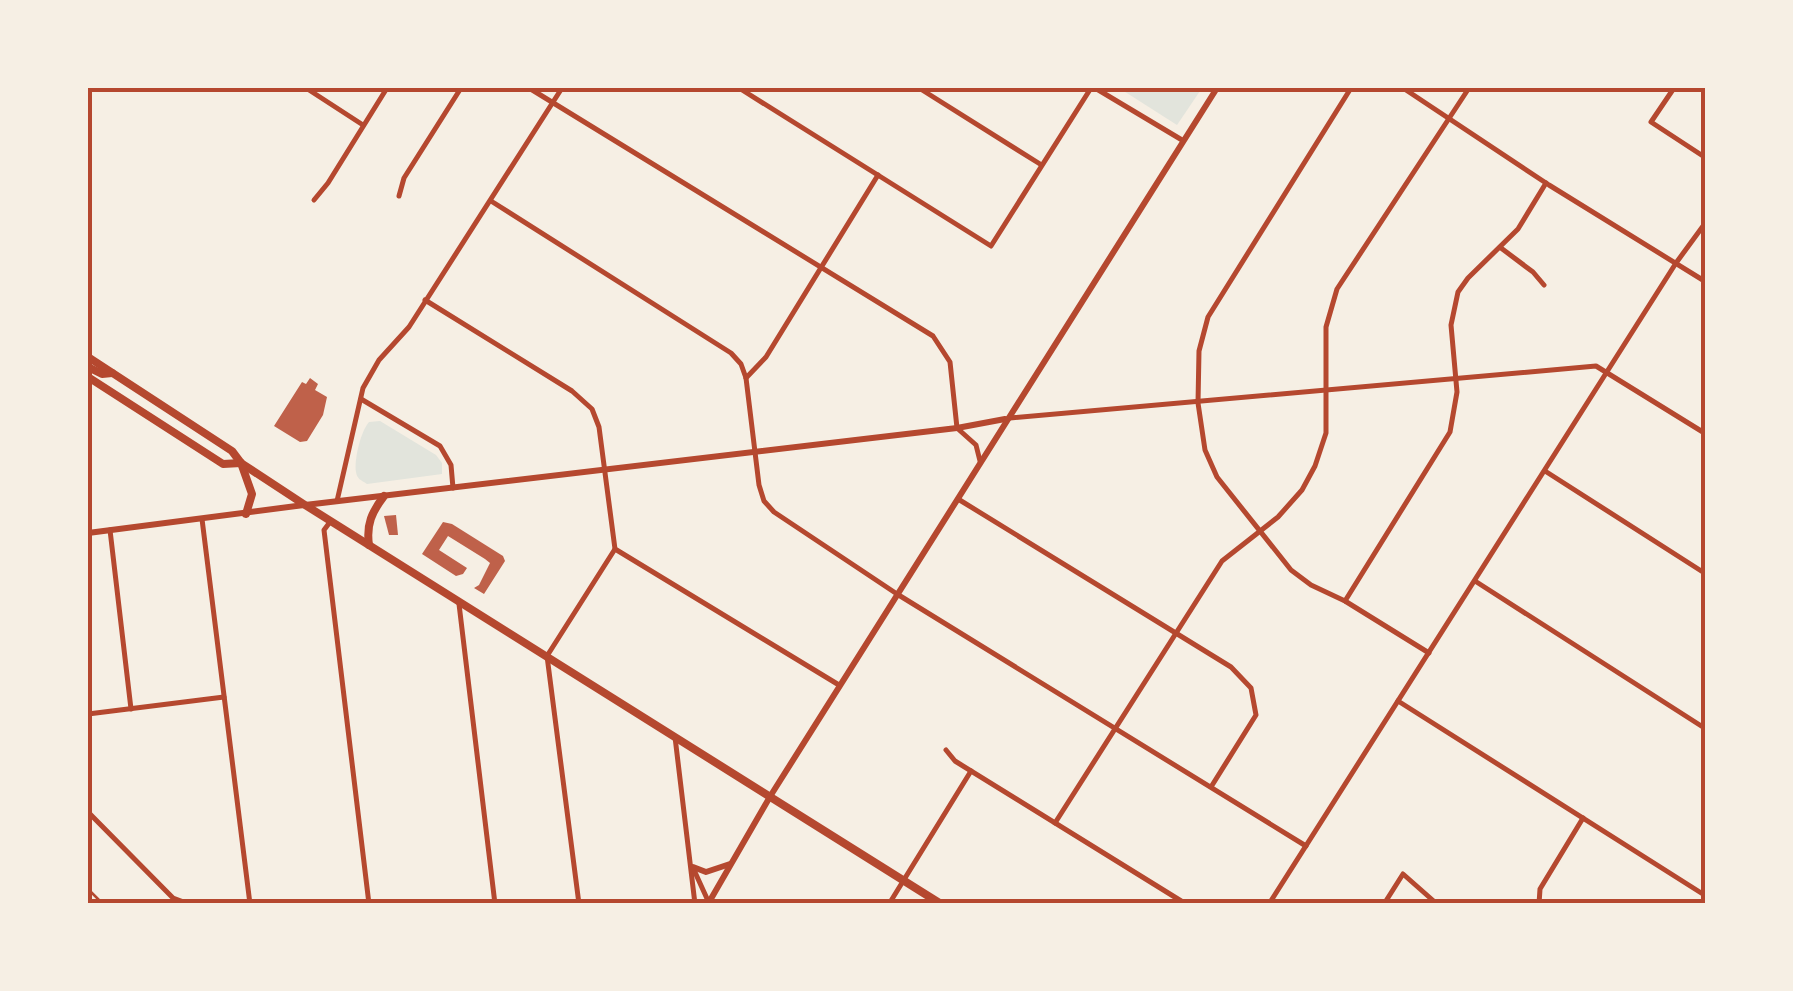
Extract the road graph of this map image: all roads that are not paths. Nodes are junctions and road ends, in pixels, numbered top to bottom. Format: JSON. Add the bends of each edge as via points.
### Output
{"nodes":[{"id":1,"x":306,"y":88,"type":"edge"},
{"id":2,"x":386,"y":88,"type":"edge"},
{"id":3,"x":460,"y":88,"type":"edge"},
{"id":4,"x":528,"y":88,"type":"edge"},
{"id":5,"x":562,"y":88,"type":"edge"},
{"id":6,"x":739,"y":88,"type":"edge"},
{"id":7,"x":919,"y":88,"type":"edge"},
{"id":8,"x":1093,"y":88,"type":"edge"},
{"id":9,"x":1218,"y":88,"type":"edge"},
{"id":10,"x":1351,"y":88,"type":"edge"},
{"id":11,"x":1403,"y":88,"type":"edge"},
{"id":12,"x":1469,"y":88,"type":"edge"},
{"id":13,"x":1674,"y":88,"type":"edge"},
{"id":14,"x":552,"y":102,"type":"junction"},
{"id":15,"x":1448,"y":117,"type":"junction"},
{"id":16,"x":363,"y":124,"type":"junction"},
{"id":17,"x":1182,"y":140,"type":"junction"},
{"id":18,"x":1706,"y":158,"type":"edge"},
{"id":19,"x":1040,"y":164,"type":"junction"},
{"id":20,"x":878,"y":174,"type":"junction"},
{"id":21,"x":1546,"y":183,"type":"junction"},
{"id":22,"x":399,"y":196,"type":"dead end"},
{"id":23,"x":314,"y":200,"type":"dead end"},
{"id":24,"x":490,"y":200,"type":"junction"},
{"id":25,"x":1706,"y":222,"type":"edge"},
{"id":26,"x":1502,"y":248,"type":"junction"},
{"id":27,"x":1676,"y":263,"type":"junction"},
{"id":28,"x":822,"y":268,"type":"junction"},
{"id":29,"x":1706,"y":282,"type":"edge"},
{"id":30,"x":1544,"y":285,"type":"dead end"},
{"id":31,"x":425,"y":300,"type":"junction"},
{"id":32,"x":88,"y":358,"type":"edge"},
{"id":33,"x":88,"y":368,"type":"edge"},
{"id":34,"x":1608,"y":372,"type":"junction"},
{"id":35,"x":112,"y":374,"type":"junction"},
{"id":36,"x":88,"y":377,"type":"edge"},
{"id":37,"x":746,"y":378,"type":"junction"},
{"id":38,"x":1455,"y":380,"type":"junction"},
{"id":39,"x":1327,"y":390,"type":"junction"},
{"id":40,"x":360,"y":398,"type":"junction"},
{"id":41,"x":1198,"y":403,"type":"junction"},
{"id":42,"x":1006,"y":418,"type":"junction"},
{"id":43,"x":957,"y":428,"type":"junction"},
{"id":44,"x":176,"y":434,"type":"junction"},
{"id":45,"x":1706,"y":434,"type":"edge"},
{"id":46,"x":211,"y":438,"type":"junction"},
{"id":47,"x":756,"y":451,"type":"junction"},
{"id":48,"x":980,"y":461,"type":"junction"},
{"id":49,"x":241,"y":463,"type":"junction"},
{"id":50,"x":604,"y":468,"type":"junction"},
{"id":51,"x":1546,"y":471,"type":"junction"},
{"id":52,"x":453,"y":488,"type":"junction"},
{"id":53,"x":384,"y":496,"type":"junction"},
{"id":54,"x":957,"y":498,"type":"junction"},
{"id":55,"x":338,"y":501,"type":"junction"},
{"id":56,"x":305,"y":504,"type":"junction"},
{"id":57,"x":246,"y":514,"type":"junction"},
{"id":58,"x":202,"y":520,"type":"junction"},
{"id":59,"x":331,"y":521,"type":"junction"},
{"id":60,"x":110,"y":530,"type":"junction"},
{"id":61,"x":88,"y":533,"type":"edge"},
{"id":62,"x":1259,"y":533,"type":"junction"},
{"id":63,"x":370,"y":545,"type":"junction"},
{"id":64,"x":615,"y":548,"type":"junction"},
{"id":65,"x":1706,"y":574,"type":"edge"},
{"id":66,"x":1474,"y":581,"type":"junction"},
{"id":67,"x":897,"y":594,"type":"junction"},
{"id":68,"x":458,"y":600,"type":"junction"},
{"id":69,"x":1345,"y":601,"type":"junction"},
{"id":70,"x":1176,"y":633,"type":"junction"},
{"id":71,"x":1428,"y":654,"type":"junction"},
{"id":72,"x":547,"y":656,"type":"junction"},
{"id":73,"x":842,"y":687,"type":"junction"},
{"id":74,"x":224,"y":697,"type":"junction"},
{"id":75,"x":1398,"y":701,"type":"junction"},
{"id":76,"x":131,"y":709,"type":"junction"},
{"id":77,"x":88,"y":714,"type":"edge"},
{"id":78,"x":1117,"y":728,"type":"junction"},
{"id":79,"x":1706,"y":729,"type":"edge"},
{"id":80,"x":675,"y":738,"type":"junction"},
{"id":81,"x":946,"y":750,"type":"dead end"},
{"id":82,"x":971,"y":771,"type":"junction"},
{"id":83,"x":1211,"y":787,"type":"junction"},
{"id":84,"x":771,"y":796,"type":"junction"},
{"id":85,"x":90,"y":814,"type":"dead end"},
{"id":86,"x":1583,"y":818,"type":"junction"},
{"id":87,"x":1054,"y":823,"type":"junction"},
{"id":88,"x":1306,"y":846,"type":"junction"},
{"id":89,"x":731,"y":864,"type":"junction"},
{"id":90,"x":693,"y":868,"type":"junction"},
{"id":91,"x":904,"y":879,"type":"junction"},
{"id":92,"x":1706,"y":896,"type":"edge"},
{"id":93,"x":709,"y":903,"type":"edge"},
{"id":94,"x":189,"y":904,"type":"edge"},
{"id":95,"x":250,"y":904,"type":"edge"},
{"id":96,"x":369,"y":904,"type":"edge"},
{"id":97,"x":494,"y":904,"type":"edge"},
{"id":98,"x":579,"y":904,"type":"edge"},
{"id":99,"x":696,"y":904,"type":"edge"},
{"id":100,"x":889,"y":904,"type":"edge"},
{"id":101,"x":941,"y":904,"type":"edge"},
{"id":102,"x":1186,"y":904,"type":"edge"},
{"id":103,"x":1269,"y":904,"type":"edge"},
{"id":104,"x":1384,"y":904,"type":"edge"},
{"id":105,"x":1436,"y":904,"type":"edge"},
{"id":106,"x":1539,"y":904,"type":"edge"}],
"edges":[{"from":1,"to":16,"type":"street"},
{"from":2,"to":16,"type":"street"},
{"from":3,"to":22,"type":"street"},
{"from":4,"to":14,"type":"street"},
{"from":5,"to":14,"type":"street"},
{"from":6,"to":20,"type":"street"},
{"from":7,"to":19,"type":"street"},
{"from":8,"to":17,"type":"street"},
{"from":8,"to":19,"type":"street"},
{"from":9,"to":17,"type":"street"},
{"from":10,"to":41,"type":"street","via":[[1208,317]]},
{"from":11,"to":15,"type":"street"},
{"from":12,"to":15,"type":"street"},
{"from":13,"to":18,"type":"street","via":[[1651,122]]},
{"from":14,"to":24,"type":"street"},
{"from":14,"to":28,"type":"street"},
{"from":15,"to":21,"type":"street"},
{"from":15,"to":39,"type":"street","via":[[1338,289],[1326,327]]},
{"from":16,"to":23,"type":"street"},
{"from":17,"to":42,"type":"street"},
{"from":19,"to":20,"type":"street","via":[[991,246]]},
{"from":20,"to":28,"type":"street"},
{"from":21,"to":26,"type":"street"},
{"from":21,"to":27,"type":"street"},
{"from":24,"to":31,"type":"street"},
{"from":24,"to":37,"type":"street","via":[[719,344]]},
{"from":25,"to":27,"type":"street"},
{"from":26,"to":30,"type":"street"},
{"from":26,"to":38,"type":"street","via":[[1458,292]]},
{"from":27,"to":29,"type":"street"},
{"from":27,"to":34,"type":"street"},
{"from":28,"to":37,"type":"street"},
{"from":28,"to":43,"type":"street","via":[[944,348]]},
{"from":31,"to":40,"type":"street","via":[[379,360]]},
{"from":31,"to":50,"type":"street","via":[[585,401],[597,418]]},
{"from":32,"to":35,"type":"main road"},
{"from":33,"to":35,"type":"main road"},
{"from":34,"to":38,"type":"street","via":[[1596,366]]},
{"from":34,"to":45,"type":"street"},
{"from":34,"to":51,"type":"street"},
{"from":35,"to":46,"type":"main road"},
{"from":36,"to":44,"type":"main road"},
{"from":37,"to":47,"type":"street"},
{"from":38,"to":39,"type":"street"},
{"from":38,"to":69,"type":"street","via":[[1454,416],[1443,447]]},
{"from":39,"to":41,"type":"street"},
{"from":39,"to":62,"type":"street","via":[[1326,432],[1315,466],[1302,490]]},
{"from":40,"to":52,"type":"street","via":[[440,446]]},
{"from":40,"to":55,"type":"street"},
{"from":41,"to":42,"type":"street"},
{"from":41,"to":62,"type":"street","via":[[1216,478]]},
{"from":42,"to":43,"type":"street"},
{"from":42,"to":48,"type":"street"},
{"from":43,"to":47,"type":"street"},
{"from":43,"to":48,"type":"street","via":[[976,445]]},
{"from":44,"to":46,"type":"main road"},
{"from":44,"to":49,"type":"main road","via":[[223,464]]},
{"from":46,"to":49,"type":"main road"},
{"from":47,"to":50,"type":"street"},
{"from":47,"to":67,"type":"street","via":[[759,486],[774,512]]},
{"from":48,"to":54,"type":"street"},
{"from":49,"to":56,"type":"main road"},
{"from":49,"to":57,"type":"main road","via":[[252,494]]},
{"from":50,"to":52,"type":"street"},
{"from":50,"to":64,"type":"street"},
{"from":51,"to":65,"type":"street"},
{"from":51,"to":66,"type":"street"},
{"from":52,"to":53,"type":"street"},
{"from":53,"to":55,"type":"street"},
{"from":53,"to":63,"type":"main road","via":[[372,512]]},
{"from":54,"to":67,"type":"street"},
{"from":54,"to":70,"type":"street"},
{"from":55,"to":56,"type":"street"},
{"from":56,"to":57,"type":"street"},
{"from":56,"to":59,"type":"main road"},
{"from":57,"to":58,"type":"street"},
{"from":58,"to":60,"type":"street"},
{"from":58,"to":74,"type":"street"},
{"from":59,"to":63,"type":"main road"},
{"from":59,"to":96,"type":"street","via":[[324,530]]},
{"from":60,"to":61,"type":"street"},
{"from":60,"to":76,"type":"street"},
{"from":62,"to":69,"type":"street","via":[[1301,578]]},
{"from":62,"to":70,"type":"street","via":[[1222,561]]},
{"from":63,"to":68,"type":"main road"},
{"from":64,"to":72,"type":"street"},
{"from":64,"to":73,"type":"street"},
{"from":66,"to":71,"type":"street"},
{"from":66,"to":79,"type":"street"},
{"from":67,"to":73,"type":"street"},
{"from":67,"to":78,"type":"street"},
{"from":68,"to":72,"type":"main road"},
{"from":68,"to":97,"type":"street"},
{"from":69,"to":71,"type":"street"},
{"from":70,"to":78,"type":"street"},
{"from":70,"to":83,"type":"street","via":[[1231,667],[1255,700],[1248,730]]},
{"from":71,"to":75,"type":"street"},
{"from":72,"to":80,"type":"main road"},
{"from":72,"to":98,"type":"street"},
{"from":73,"to":84,"type":"street"},
{"from":74,"to":76,"type":"street"},
{"from":74,"to":95,"type":"street"},
{"from":75,"to":86,"type":"street"},
{"from":75,"to":88,"type":"street"},
{"from":76,"to":77,"type":"street"},
{"from":78,"to":83,"type":"street"},
{"from":78,"to":87,"type":"street"},
{"from":80,"to":84,"type":"main road"},
{"from":80,"to":90,"type":"street"},
{"from":81,"to":82,"type":"street"},
{"from":82,"to":87,"type":"street"},
{"from":82,"to":91,"type":"street"},
{"from":83,"to":88,"type":"street"},
{"from":84,"to":89,"type":"street"},
{"from":84,"to":91,"type":"main road"},
{"from":85,"to":94,"type":"street","via":[[173,898]]},
{"from":86,"to":92,"type":"street"},
{"from":86,"to":106,"type":"street","via":[[1540,889]]},
{"from":87,"to":102,"type":"street"},
{"from":88,"to":103,"type":"street"},
{"from":89,"to":90,"type":"street","via":[[706,872]]},
{"from":89,"to":93,"type":"street"},
{"from":90,"to":93,"type":"street"},
{"from":90,"to":99,"type":"street"},
{"from":91,"to":100,"type":"street"},
{"from":91,"to":101,"type":"main road"},
{"from":104,"to":105,"type":"street","via":[[1403,874]]}]}
